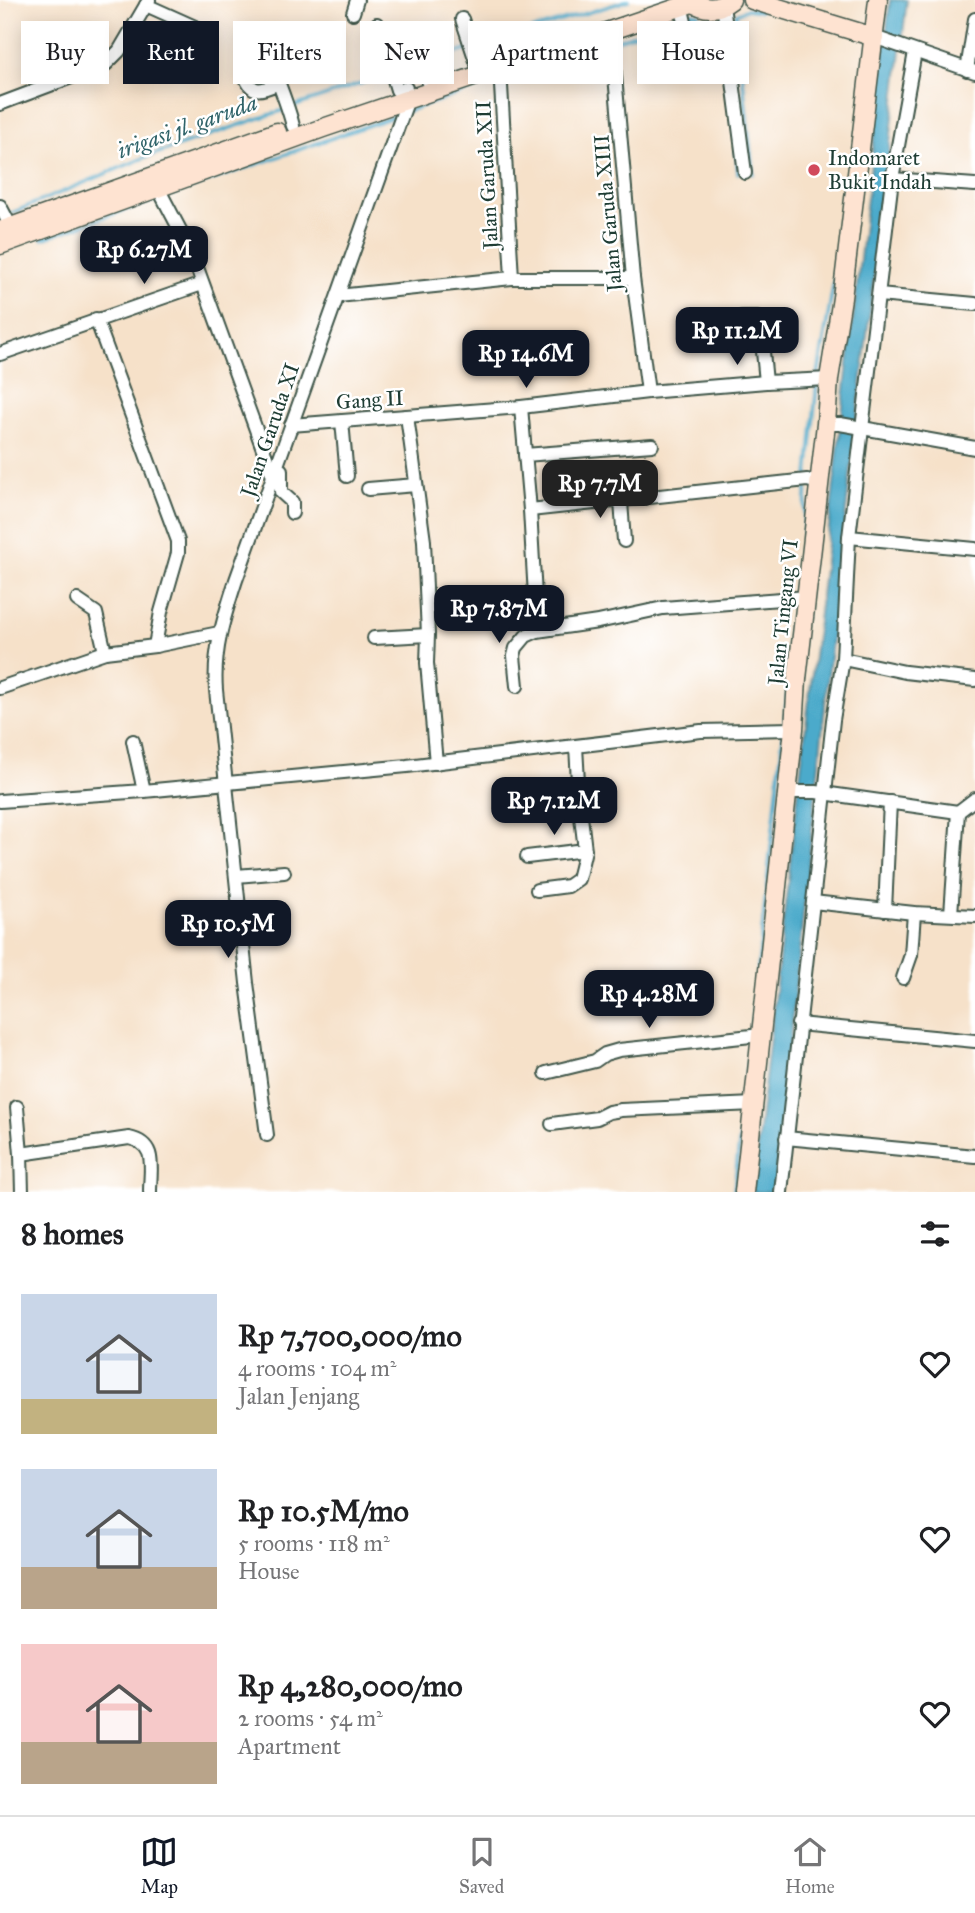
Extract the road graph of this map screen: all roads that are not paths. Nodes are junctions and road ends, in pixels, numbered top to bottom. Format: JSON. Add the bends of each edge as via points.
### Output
{"nodes":[{"id":1,"x":752,"y":0,"type":"edge"},
{"id":2,"x":878,"y":0,"type":"edge"},
{"id":3,"x":681,"y":2,"type":"edge"},
{"id":4,"x":147,"y":3,"type":"edge"},
{"id":5,"x":727,"y":3,"type":"edge"},
{"id":6,"x":462,"y":19,"type":"dead end"},
{"id":7,"x":975,"y":19,"type":"edge"},
{"id":8,"x":182,"y":21,"type":"edge"},
{"id":9,"x":602,"y":21,"type":"edge"},
{"id":10,"x":685,"y":21,"type":"edge"},
{"id":11,"x":623,"y":26,"type":"edge"},
{"id":12,"x":468,"y":37,"type":"edge"},
{"id":13,"x":879,"y":39,"type":"junction"},
{"id":14,"x":915,"y":52,"type":"junction"},
{"id":15,"x":971,"y":71,"type":"edge"},
{"id":16,"x":279,"y":84,"type":"edge"},
{"id":17,"x":399,"y":84,"type":"joint"},
{"id":18,"x":501,"y":84,"type":"edge"},
{"id":19,"x":616,"y":84,"type":"edge"},
{"id":20,"x":0,"y":104,"type":"edge"},
{"id":21,"x":290,"y":116,"type":"junction"},
{"id":22,"x":321,"y":122,"type":"junction"},
{"id":23,"x":745,"y":173,"type":"dead end"},
{"id":24,"x":892,"y":178,"type":"junction"},
{"id":25,"x":975,"y":185,"type":"edge"},
{"id":26,"x":158,"y":188,"type":"junction"},
{"id":27,"x":3,"y":218,"type":"edge"},
{"id":28,"x":0,"y":245,"type":"edge"},
{"id":29,"x":512,"y":278,"type":"junction"},
{"id":30,"x":633,"y":278,"type":"junction"},
{"id":31,"x":202,"y":284,"type":"junction"},
{"id":32,"x":879,"y":295,"type":"junction"},
{"id":33,"x":338,"y":296,"type":"junction"},
{"id":34,"x":975,"y":304,"type":"edge"},
{"id":35,"x":742,"y":317,"type":"dead end"},
{"id":36,"x":96,"y":319,"type":"junction"},
{"id":37,"x":0,"y":354,"type":"edge"},
{"id":38,"x":829,"y":379,"type":"junction"},
{"id":39,"x":766,"y":382,"type":"junction"},
{"id":40,"x":648,"y":392,"type":"junction"},
{"id":41,"x":521,"y":407,"type":"junction"},
{"id":42,"x":407,"y":416,"type":"junction"},
{"id":43,"x":342,"y":421,"type":"junction"},
{"id":44,"x":833,"y":424,"type":"junction"},
{"id":45,"x":291,"y":425,"type":"junction"},
{"id":46,"x":860,"y":429,"type":"junction"},
{"id":47,"x":652,"y":445,"type":"dead end"},
{"id":48,"x":975,"y":448,"type":"edge"},
{"id":49,"x":281,"y":454,"type":"junction"},
{"id":50,"x":525,"y":454,"type":"junction"},
{"id":51,"x":347,"y":476,"type":"dead end"},
{"id":52,"x":274,"y":478,"type":"junction"},
{"id":53,"x":819,"y":483,"type":"junction"},
{"id":54,"x":416,"y":485,"type":"junction"},
{"id":55,"x":368,"y":489,"type":"dead end"},
{"id":56,"x":621,"y":502,"type":"junction"},
{"id":57,"x":530,"y":510,"type":"junction"},
{"id":58,"x":292,"y":513,"type":"dead end"},
{"id":59,"x":849,"y":537,"type":"junction"},
{"id":60,"x":624,"y":541,"type":"dead end"},
{"id":61,"x":975,"y":549,"type":"edge"},
{"id":62,"x":808,"y":597,"type":"junction"},
{"id":63,"x":77,"y":600,"type":"dead end"},
{"id":64,"x":537,"y":631,"type":"junction"},
{"id":65,"x":219,"y":633,"type":"junction"},
{"id":66,"x":428,"y":635,"type":"junction"},
{"id":67,"x":374,"y":638,"type":"dead end"},
{"id":68,"x":155,"y":646,"type":"junction"},
{"id":69,"x":105,"y":652,"type":"junction"},
{"id":70,"x":843,"y":659,"type":"junction"},
{"id":71,"x":975,"y":680,"type":"edge"},
{"id":72,"x":517,"y":686,"type":"dead end"},
{"id":73,"x":0,"y":688,"type":"edge"},
{"id":74,"x":794,"y":729,"type":"junction"},
{"id":75,"x":133,"y":741,"type":"dead end"},
{"id":76,"x":576,"y":746,"type":"junction"},
{"id":77,"x":436,"y":762,"type":"junction"},
{"id":78,"x":226,"y":781,"type":"junction"},
{"id":79,"x":144,"y":791,"type":"junction"},
{"id":80,"x":792,"y":791,"type":"junction"},
{"id":81,"x":820,"y":793,"type":"junction"},
{"id":82,"x":975,"y":799,"type":"edge"},
{"id":83,"x":579,"y":800,"type":"junction"},
{"id":84,"x":0,"y":802,"type":"edge"},
{"id":85,"x":890,"y":802,"type":"junction"},
{"id":86,"x":516,"y":808,"type":"dead end"},
{"id":87,"x":958,"y":812,"type":"junction"},
{"id":88,"x":585,"y":850,"type":"junction"},
{"id":89,"x":527,"y":857,"type":"dead end"},
{"id":90,"x":285,"y":872,"type":"dead end"},
{"id":91,"x":236,"y":876,"type":"junction"},
{"id":92,"x":537,"y":890,"type":"dead end"},
{"id":93,"x":813,"y":902,"type":"junction"},
{"id":94,"x":885,"y":910,"type":"junction"},
{"id":95,"x":914,"y":913,"type":"junction"},
{"id":96,"x":951,"y":915,"type":"junction"},
{"id":97,"x":975,"y":916,"type":"edge"},
{"id":98,"x":903,"y":978,"type":"dead end"},
{"id":99,"x":799,"y":1024,"type":"junction"},
{"id":100,"x":761,"y":1035,"type":"junction"},
{"id":101,"x":975,"y":1041,"type":"edge"},
{"id":102,"x":546,"y":1073,"type":"dead end"},
{"id":103,"x":754,"y":1104,"type":"junction"},
{"id":104,"x":17,"y":1107,"type":"dead end"},
{"id":105,"x":551,"y":1124,"type":"dead end"},
{"id":106,"x":267,"y":1135,"type":"dead end"},
{"id":107,"x":786,"y":1138,"type":"junction"},
{"id":108,"x":21,"y":1154,"type":"junction"},
{"id":109,"x":975,"y":1156,"type":"edge"},
{"id":110,"x":22,"y":1192,"type":"edge"},
{"id":111,"x":150,"y":1192,"type":"edge"},
{"id":112,"x":744,"y":1192,"type":"edge"},
{"id":113,"x":781,"y":1192,"type":"edge"}],
"edges":[{"from":1,"to":13,"type":"main road"},
{"from":2,"to":13,"type":"main road","name":"Jalan Tingang VI"},
{"from":3,"to":5,"type":"main road","via":[[711,9]]},
{"from":3,"to":9,"type":"main road"},
{"from":3,"to":10,"type":"street"},
{"from":3,"to":11,"type":"main road"},
{"from":4,"to":8,"type":"street"},
{"from":4,"to":20,"type":"street","via":[[119,51],[106,64]]},
{"from":5,"to":23,"type":"street"},
{"from":6,"to":12,"type":"street"},
{"from":7,"to":15,"type":"street"},
{"from":13,"to":14,"type":"street"},
{"from":13,"to":38,"type":"main road","name":"Jalan Tingang VI"},
{"from":14,"to":15,"type":"street"},
{"from":14,"to":24,"type":"street"},
{"from":16,"to":21,"type":"street"},
{"from":17,"to":22,"type":"main road"},
{"from":17,"to":33,"type":"street","name":"Jalan Garuda XI"},
{"from":18,"to":29,"type":"street","name":"Jalan Garuda XII"},
{"from":19,"to":30,"type":"street","name":"Jalan Garuda XIII"},
{"from":21,"to":22,"type":"main road"},
{"from":21,"to":27,"type":"main road"},
{"from":22,"to":26,"type":"main road"},
{"from":24,"to":25,"type":"street"},
{"from":24,"to":32,"type":"street"},
{"from":26,"to":28,"type":"main road"},
{"from":26,"to":31,"type":"street","via":[[186,239]]},
{"from":29,"to":30,"type":"street"},
{"from":29,"to":33,"type":"street"},
{"from":30,"to":40,"type":"street","name":"Jalan Garuda XIII"},
{"from":31,"to":36,"type":"street"},
{"from":31,"to":52,"type":"street"},
{"from":32,"to":34,"type":"street"},
{"from":32,"to":46,"type":"street"},
{"from":33,"to":45,"type":"street","name":"Jalan Garuda XI"},
{"from":35,"to":39,"type":"street","via":[[760,321]]},
{"from":36,"to":37,"type":"street"},
{"from":36,"to":68,"type":"street","via":[[178,541]]},
{"from":38,"to":39,"type":"street","name":"Gang II"},
{"from":38,"to":44,"type":"main road","name":"Jalan Tingang VI"},
{"from":39,"to":40,"type":"street","name":"Gang II"},
{"from":40,"to":41,"type":"street","name":"Gang II"},
{"from":41,"to":42,"type":"street","name":"Gang II"},
{"from":41,"to":50,"type":"street"},
{"from":42,"to":43,"type":"street","name":"Gang II"},
{"from":42,"to":54,"type":"street"},
{"from":43,"to":45,"type":"street","name":"Gang II"},
{"from":43,"to":51,"type":"street"},
{"from":44,"to":46,"type":"street"},
{"from":44,"to":53,"type":"main road","name":"Jalan Tingang VI"},
{"from":45,"to":49,"type":"street","name":"Jalan Garuda XI"},
{"from":46,"to":48,"type":"street"},
{"from":46,"to":59,"type":"street"},
{"from":47,"to":50,"type":"street"},
{"from":49,"to":52,"type":"street","name":"Jalan Garuda XI"},
{"from":49,"to":58,"type":"street","via":[[281,492],[292,502]]},
{"from":50,"to":57,"type":"street"},
{"from":52,"to":65,"type":"street","name":"Jalan Garuda XI"},
{"from":53,"to":56,"type":"street","via":[[807,480]]},
{"from":53,"to":62,"type":"main road","name":"Jalan Tingang VI"},
{"from":54,"to":55,"type":"street"},
{"from":54,"to":66,"type":"street","via":[[424,541]]},
{"from":56,"to":57,"type":"street"},
{"from":56,"to":60,"type":"street"},
{"from":57,"to":64,"type":"street"},
{"from":59,"to":61,"type":"street"},
{"from":59,"to":70,"type":"street"},
{"from":62,"to":64,"type":"street","via":[[663,608]]},
{"from":62,"to":74,"type":"main road","name":"Jalan Tingang VI"},
{"from":63,"to":69,"type":"street","via":[[96,612]]},
{"from":64,"to":72,"type":"street","via":[[516,648]]},
{"from":65,"to":68,"type":"street"},
{"from":65,"to":78,"type":"street","name":"Jalan Garuda XI","via":[[215,671]]},
{"from":66,"to":67,"type":"street"},
{"from":66,"to":77,"type":"street"},
{"from":68,"to":69,"type":"street"},
{"from":69,"to":73,"type":"street"},
{"from":70,"to":71,"type":"street","via":[[905,673]]},
{"from":70,"to":81,"type":"street"},
{"from":74,"to":76,"type":"street","via":[[701,732]]},
{"from":74,"to":80,"type":"main road","name":"Jalan Tingang VI"},
{"from":75,"to":79,"type":"street"},
{"from":76,"to":77,"type":"street"},
{"from":76,"to":83,"type":"street"},
{"from":77,"to":78,"type":"street"},
{"from":78,"to":79,"type":"street"},
{"from":78,"to":91,"type":"street","name":"Jalan Garuda XI"},
{"from":79,"to":84,"type":"street"},
{"from":80,"to":81,"type":"street"},
{"from":80,"to":100,"type":"main road","name":"Jalan Tingang VI"},
{"from":81,"to":85,"type":"street"},
{"from":81,"to":93,"type":"street"},
{"from":82,"to":87,"type":"street"},
{"from":83,"to":86,"type":"street"},
{"from":83,"to":88,"type":"street"},
{"from":85,"to":87,"type":"street"},
{"from":85,"to":94,"type":"street"},
{"from":87,"to":96,"type":"street"},
{"from":88,"to":89,"type":"street"},
{"from":88,"to":92,"type":"street","via":[[578,879],[568,886]]},
{"from":90,"to":91,"type":"street"},
{"from":91,"to":106,"type":"street","name":"Jalan Garuda XI"},
{"from":93,"to":94,"type":"street"},
{"from":93,"to":99,"type":"street"},
{"from":94,"to":95,"type":"street"},
{"from":95,"to":96,"type":"street"},
{"from":95,"to":98,"type":"street","via":[[911,955]]},
{"from":96,"to":97,"type":"street"},
{"from":99,"to":101,"type":"street"},
{"from":99,"to":107,"type":"street"},
{"from":100,"to":102,"type":"street","via":[[619,1050]]},
{"from":100,"to":103,"type":"main road","name":"Jalan Tingang VI"},
{"from":103,"to":105,"type":"street","via":[[621,1110]]},
{"from":103,"to":112,"type":"main road","name":"Jalan Tingang VI"},
{"from":104,"to":108,"type":"street"},
{"from":107,"to":109,"type":"street"},
{"from":107,"to":113,"type":"street"},
{"from":108,"to":110,"type":"street"},
{"from":108,"to":111,"type":"street","via":[[138,1140],[150,1151]]}]}
